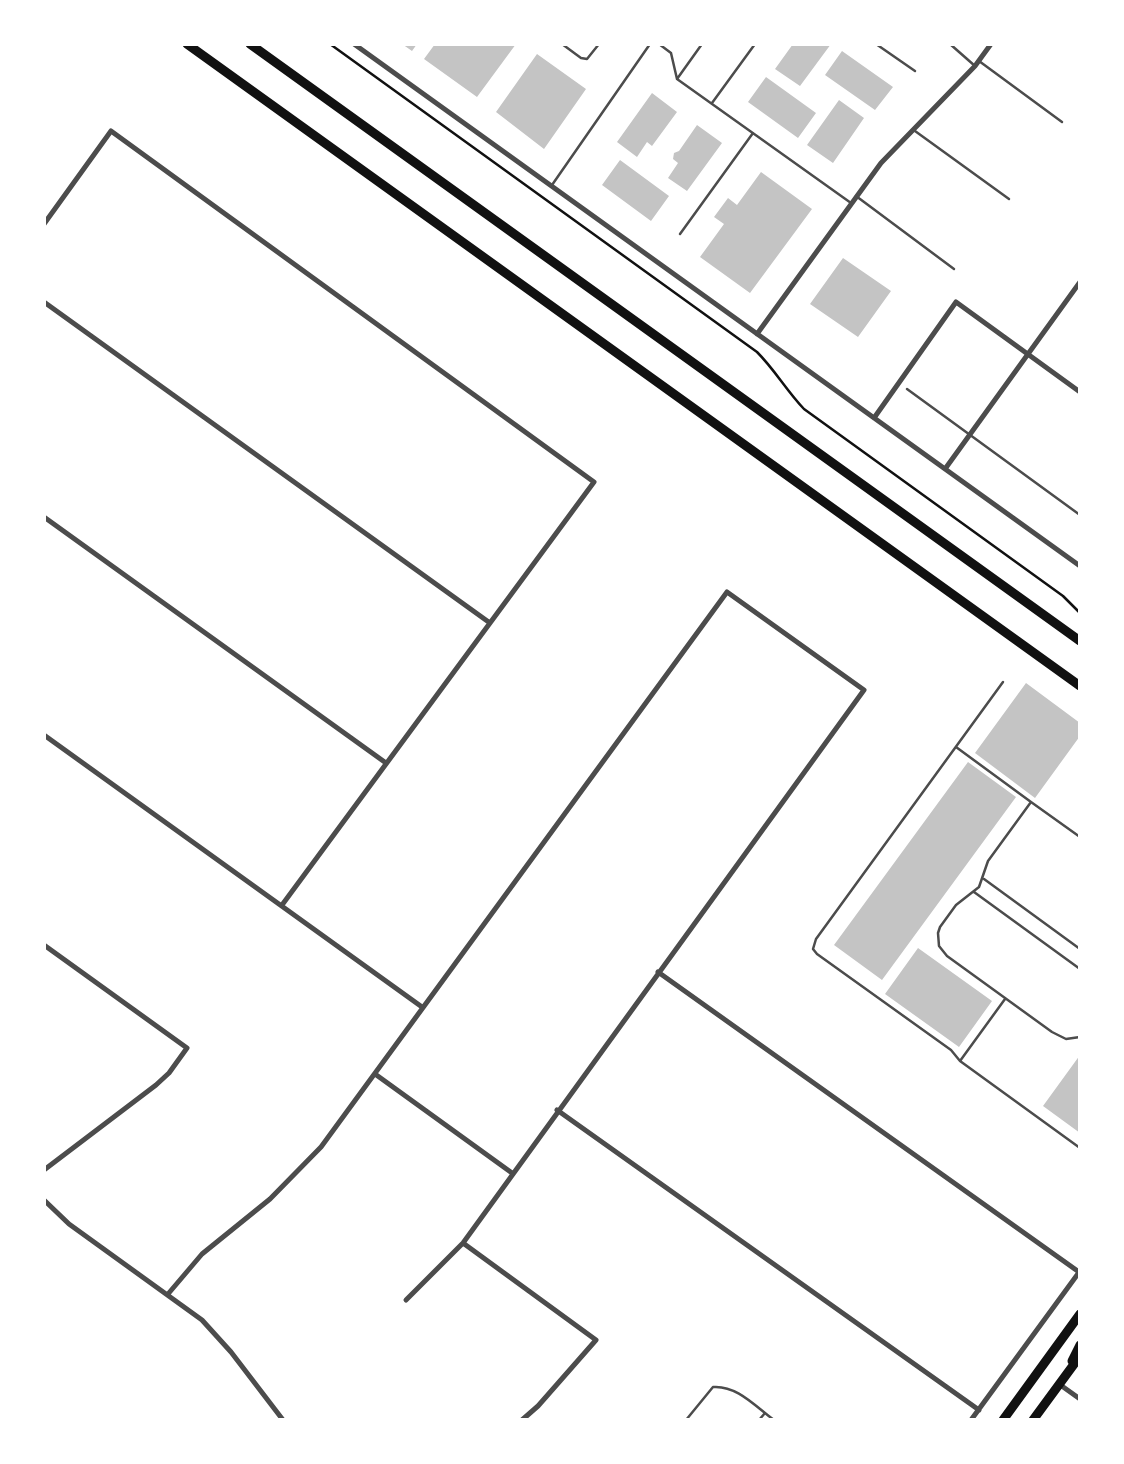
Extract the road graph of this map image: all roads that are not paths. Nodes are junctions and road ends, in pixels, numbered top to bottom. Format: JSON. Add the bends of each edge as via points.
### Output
{"nodes":[{"id":1,"x":187,"y":44,"type":"edge"},
{"id":2,"x":250,"y":44,"type":"edge"},
{"id":3,"x":354,"y":44,"type":"edge"},
{"id":4,"x":562,"y":44,"type":"edge"},
{"id":5,"x":598,"y":44,"type":"edge"},
{"id":6,"x":650,"y":44,"type":"edge"},
{"id":7,"x":659,"y":44,"type":"edge"},
{"id":8,"x":702,"y":44,"type":"edge"},
{"id":9,"x":755,"y":44,"type":"edge"},
{"id":10,"x":876,"y":44,"type":"edge"},
{"id":11,"x":950,"y":44,"type":"edge"},
{"id":12,"x":991,"y":44,"type":"edge"},
{"id":13,"x":977,"y":64,"type":"junction"},
{"id":14,"x":915,"y":71,"type":"dead end"},
{"id":15,"x":677,"y":79,"type":"junction"},
{"id":16,"x":712,"y":104,"type":"junction"},
{"id":17,"x":1062,"y":122,"type":"dead end"},
{"id":18,"x":912,"y":130,"type":"junction"},
{"id":19,"x":753,"y":133,"type":"junction"},
{"id":20,"x":551,"y":185,"type":"junction"},
{"id":21,"x":856,"y":196,"type":"junction"},
{"id":22,"x":1009,"y":199,"type":"dead end"},
{"id":23,"x":851,"y":203,"type":"junction"},
{"id":24,"x":44,"y":224,"type":"edge"},
{"id":25,"x":680,"y":234,"type":"dead end"},
{"id":26,"x":954,"y":269,"type":"dead end"},
{"id":27,"x":1080,"y":282,"type":"edge"},
{"id":28,"x":44,"y":302,"type":"edge"},
{"id":29,"x":757,"y":334,"type":"junction"},
{"id":30,"x":1028,"y":354,"type":"junction"},
{"id":31,"x":907,"y":389,"type":"dead end"},
{"id":32,"x":1080,"y":393,"type":"edge"},
{"id":33,"x":874,"y":418,"type":"junction"},
{"id":34,"x":970,"y":435,"type":"junction"},
{"id":35,"x":945,"y":469,"type":"junction"},
{"id":36,"x":1080,"y":515,"type":"edge"},
{"id":37,"x":44,"y":517,"type":"edge"},
{"id":38,"x":1080,"y":566,"type":"edge"},
{"id":39,"x":490,"y":623,"type":"junction"},
{"id":40,"x":1080,"y":640,"type":"edge"},
{"id":41,"x":1003,"y":682,"type":"dead end"},
{"id":42,"x":1080,"y":686,"type":"edge"},
{"id":43,"x":44,"y":735,"type":"edge"},
{"id":44,"x":956,"y":747,"type":"junction"},
{"id":45,"x":386,"y":763,"type":"junction"},
{"id":46,"x":1031,"y":802,"type":"junction"},
{"id":47,"x":1080,"y":837,"type":"edge"},
{"id":48,"x":983,"y":879,"type":"junction"},
{"id":49,"x":974,"y":892,"type":"junction"},
{"id":50,"x":282,"y":905,"type":"junction"},
{"id":51,"x":44,"y":945,"type":"edge"},
{"id":52,"x":1080,"y":949,"type":"edge"},
{"id":53,"x":1080,"y":969,"type":"edge"},
{"id":54,"x":658,"y":972,"type":"junction"},
{"id":55,"x":1005,"y":999,"type":"junction"},
{"id":56,"x":422,"y":1007,"type":"junction"},
{"id":57,"x":1080,"y":1037,"type":"edge"},
{"id":58,"x":960,"y":1061,"type":"junction"},
{"id":59,"x":375,"y":1074,"type":"junction"},
{"id":60,"x":557,"y":1110,"type":"junction"},
{"id":61,"x":1080,"y":1148,"type":"edge"},
{"id":62,"x":44,"y":1170,"type":"edge"},
{"id":63,"x":512,"y":1173,"type":"junction"},
{"id":64,"x":44,"y":1200,"type":"edge"},
{"id":65,"x":463,"y":1243,"type":"junction"},
{"id":66,"x":1080,"y":1272,"type":"edge"},
{"id":67,"x":168,"y":1294,"type":"junction"},
{"id":68,"x":406,"y":1300,"type":"dead end"},
{"id":69,"x":1080,"y":1314,"type":"edge"},
{"id":70,"x":1080,"y":1345,"type":"edge"},
{"id":71,"x":1080,"y":1356,"type":"edge"},
{"id":72,"x":1059,"y":1384,"type":"junction"},
{"id":73,"x":1080,"y":1399,"type":"edge"},
{"id":74,"x":979,"y":1410,"type":"junction"},
{"id":75,"x":765,"y":1413,"type":"junction"},
{"id":76,"x":283,"y":1420,"type":"edge"},
{"id":77,"x":522,"y":1420,"type":"edge"},
{"id":78,"x":687,"y":1420,"type":"edge"},
{"id":79,"x":759,"y":1420,"type":"edge"},
{"id":80,"x":774,"y":1420,"type":"edge"},
{"id":81,"x":971,"y":1420,"type":"edge"},
{"id":82,"x":1003,"y":1420,"type":"edge"},
{"id":83,"x":1033,"y":1420,"type":"edge"}],
"edges":[{"from":1,"to":42,"type":"main road"},
{"from":2,"to":40,"type":"main road"},
{"from":3,"to":20,"type":"street"},
{"from":4,"to":5,"type":"lane","via":[[587,59]]},
{"from":6,"to":20,"type":"lane"},
{"from":7,"to":15,"type":"lane","via":[[671,53]]},
{"from":8,"to":15,"type":"lane"},
{"from":9,"to":16,"type":"lane"},
{"from":10,"to":14,"type":"lane"},
{"from":11,"to":13,"type":"lane"},
{"from":12,"to":13,"type":"street"},
{"from":13,"to":17,"type":"lane"},
{"from":13,"to":18,"type":"street"},
{"from":15,"to":16,"type":"lane"},
{"from":16,"to":19,"type":"lane"},
{"from":18,"to":21,"type":"street"},
{"from":18,"to":22,"type":"lane"},
{"from":19,"to":23,"type":"lane"},
{"from":19,"to":25,"type":"lane"},
{"from":20,"to":29,"type":"street"},
{"from":21,"to":23,"type":"street"},
{"from":21,"to":26,"type":"lane"},
{"from":23,"to":29,"type":"street"},
{"from":24,"to":39,"type":"street","via":[[111,131],[594,482]]},
{"from":27,"to":30,"type":"street"},
{"from":28,"to":39,"type":"street"},
{"from":29,"to":33,"type":"street"},
{"from":30,"to":32,"type":"street"},
{"from":30,"to":33,"type":"street","via":[[956,302]]},
{"from":30,"to":34,"type":"street"},
{"from":31,"to":34,"type":"lane"},
{"from":33,"to":35,"type":"street"},
{"from":34,"to":35,"type":"street"},
{"from":34,"to":36,"type":"lane"},
{"from":35,"to":38,"type":"street"},
{"from":37,"to":45,"type":"street"},
{"from":39,"to":45,"type":"street"},
{"from":41,"to":44,"type":"lane"},
{"from":43,"to":50,"type":"street"},
{"from":44,"to":46,"type":"lane"},
{"from":44,"to":58,"type":"lane","via":[[813,948]]},
{"from":45,"to":50,"type":"street"},
{"from":46,"to":47,"type":"lane"},
{"from":46,"to":48,"type":"lane","via":[[988,861]]},
{"from":48,"to":49,"type":"lane"},
{"from":48,"to":52,"type":"lane"},
{"from":49,"to":53,"type":"lane"},
{"from":49,"to":55,"type":"lane","via":[[956,905],[940,927],[937,940],[947,956]]},
{"from":50,"to":56,"type":"street"},
{"from":51,"to":62,"type":"street","via":[[187,1048],[156,1085]]},
{"from":54,"to":56,"type":"street","via":[[864,690],[727,592]]},
{"from":54,"to":60,"type":"street"},
{"from":54,"to":66,"type":"street"},
{"from":55,"to":57,"type":"lane","via":[[1058,1036]]},
{"from":55,"to":58,"type":"lane"},
{"from":56,"to":59,"type":"street"},
{"from":58,"to":61,"type":"lane"},
{"from":59,"to":63,"type":"street"},
{"from":59,"to":67,"type":"street","via":[[298,1172],[202,1254]]},
{"from":60,"to":63,"type":"street"},
{"from":60,"to":74,"type":"street"},
{"from":63,"to":65,"type":"street"},
{"from":64,"to":67,"type":"street","via":[[69,1224]]},
{"from":65,"to":68,"type":"street"},
{"from":65,"to":77,"type":"street","via":[[596,1340]]},
{"from":66,"to":74,"type":"street"},
{"from":67,"to":76,"type":"street","via":[[217,1335]]},
{"from":69,"to":82,"type":"main road"},
{"from":70,"to":72,"type":"main road"},
{"from":71,"to":72,"type":"main road"},
{"from":72,"to":73,"type":"street"},
{"from":72,"to":83,"type":"main road"},
{"from":74,"to":81,"type":"street"},
{"from":75,"to":78,"type":"lane","via":[[724,1386],[713,1387]]},
{"from":75,"to":79,"type":"lane"},
{"from":75,"to":80,"type":"lane"}]}
